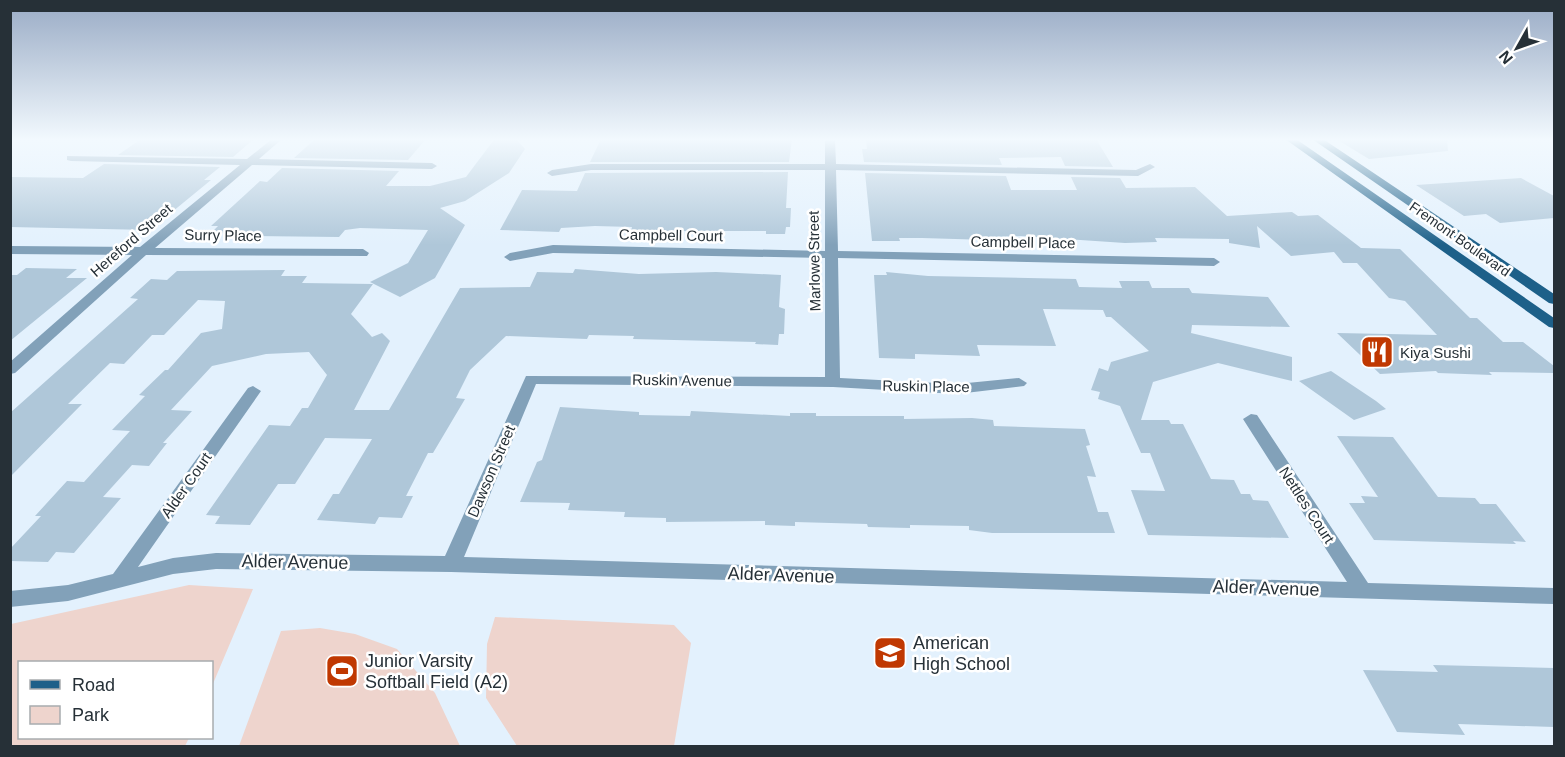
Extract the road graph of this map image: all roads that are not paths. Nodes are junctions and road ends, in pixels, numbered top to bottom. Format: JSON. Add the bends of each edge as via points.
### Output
{"nodes":[{"id":1,"x":231,"y":174,"type":"edge"},
{"id":2,"x":829,"y":174,"type":"edge"},
{"id":3,"x":1340,"y":174,"type":"edge"},
{"id":4,"x":1369,"y":174,"type":"edge"},
{"id":5,"x":10,"y":250,"type":"edge"},
{"id":6,"x":143,"y":251,"type":"junction"},
{"id":7,"x":363,"y":253,"type":"dead end"},
{"id":8,"x":831,"y":254,"type":"junction"},
{"id":9,"x":510,"y":257,"type":"dead end"},
{"id":10,"x":1214,"y":262,"type":"dead end"},
{"id":11,"x":1554,"y":300,"type":"edge"},
{"id":12,"x":1554,"y":324,"type":"edge"},
{"id":13,"x":10,"y":370,"type":"edge"},
{"id":14,"x":531,"y":378,"type":"joint"},
{"id":15,"x":833,"y":382,"type":"junction"},
{"id":16,"x":1019,"y":383,"type":"dead end"},
{"id":17,"x":253,"y":391,"type":"dead end"},
{"id":18,"x":1251,"y":419,"type":"dead end"},
{"id":19,"x":451,"y":564,"type":"junction"},
{"id":20,"x":120,"y":578,"type":"junction"},
{"id":21,"x":1363,"y":591,"type":"junction"},
{"id":22,"x":1554,"y":597,"type":"edge"},
{"id":23,"x":10,"y":599,"type":"edge"}],
"edges":[{"from":1,"to":6,"type":"street","name":"Hereford Street"},
{"from":2,"to":8,"type":"street","name":"Marlowe Street"},
{"from":3,"to":12,"type":"main road","name":"Fremont Boulevard"},
{"from":4,"to":11,"type":"main road","name":"Fremont Boulevard"},
{"from":5,"to":6,"type":"street","name":"Surry Place"},
{"from":6,"to":7,"type":"street","name":"Surry Place"},
{"from":6,"to":13,"type":"street","name":"Hereford Street"},
{"from":8,"to":9,"type":"street","name":"Campbell Court","via":[[553,249]]},
{"from":8,"to":10,"type":"street","name":"Campbell Place"},
{"from":8,"to":15,"type":"street","name":"Marlowe Street"},
{"from":14,"to":15,"type":"street","name":"Ruskin Avenue"},
{"from":14,"to":19,"type":"street","name":"Dawson Street"},
{"from":15,"to":16,"type":"street","name":"Ruskin Place","via":[[957,389]]},
{"from":17,"to":20,"type":"street","name":"Alder Court"},
{"from":18,"to":21,"type":"street","name":"Nettles Court"},
{"from":19,"to":20,"type":"street","name":"Alder Avenue","via":[[216,561]]},
{"from":19,"to":21,"type":"street","name":"Alder Avenue"},
{"from":20,"to":23,"type":"street","name":"Alder Avenue","via":[[68,593]]},
{"from":21,"to":22,"type":"street","name":"Alder Avenue"}]}
